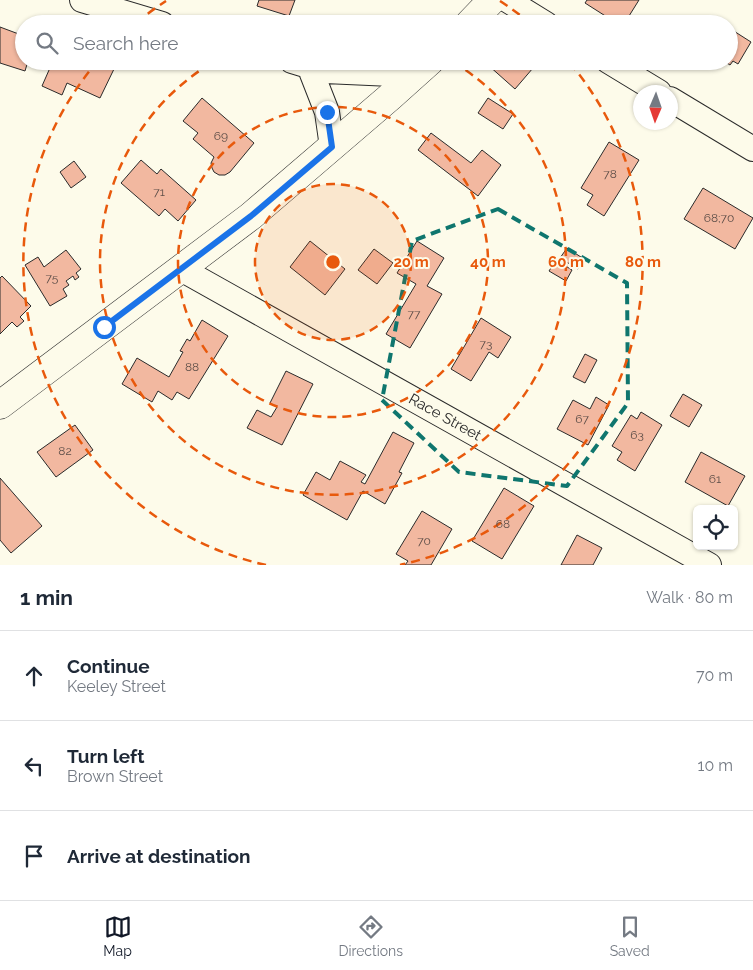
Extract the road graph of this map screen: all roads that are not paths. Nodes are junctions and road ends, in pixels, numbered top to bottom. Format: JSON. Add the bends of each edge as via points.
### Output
{"nodes":[{"id":1,"x":82,"y":0,"type":"edge"},
{"id":2,"x":492,"y":0,"type":"edge"},
{"id":3,"x":507,"y":0,"type":"edge"},
{"id":4,"x":114,"y":5,"type":"edge"},
{"id":5,"x":139,"y":15,"type":"edge"},
{"id":6,"x":477,"y":15,"type":"edge"},
{"id":7,"x":531,"y":15,"type":"edge"},
{"id":8,"x":303,"y":70,"type":"edge"},
{"id":9,"x":321,"y":70,"type":"edge"},
{"id":10,"x":357,"y":70,"type":"edge"},
{"id":11,"x":420,"y":70,"type":"edge"},
{"id":12,"x":623,"y":70,"type":"edge"},
{"id":13,"x":648,"y":85,"type":"edge"},
{"id":14,"x":678,"y":104,"type":"edge"},
{"id":15,"x":332,"y":147,"type":"junction"},
{"id":16,"x":753,"y":149,"type":"edge"},
{"id":17,"x":181,"y":269,"type":"junction"},
{"id":18,"x":0,"y":404,"type":"edge"},
{"id":19,"x":708,"y":565,"type":"edge"}],
"edges":[{"from":1,"to":4,"type":"street"},
{"from":2,"to":6,"type":"street"},
{"from":3,"to":7,"type":"street"},
{"from":4,"to":5,"type":"street"},
{"from":8,"to":15,"type":"street","via":[[327,112]]},
{"from":9,"to":10,"type":"street"},
{"from":11,"to":15,"type":"street"},
{"from":12,"to":13,"type":"street"},
{"from":14,"to":16,"type":"street"},
{"from":15,"to":17,"type":"street","via":[[251,216]]},
{"from":17,"to":18,"type":"street"},
{"from":17,"to":19,"type":"street","name":"Race Street"}]}
